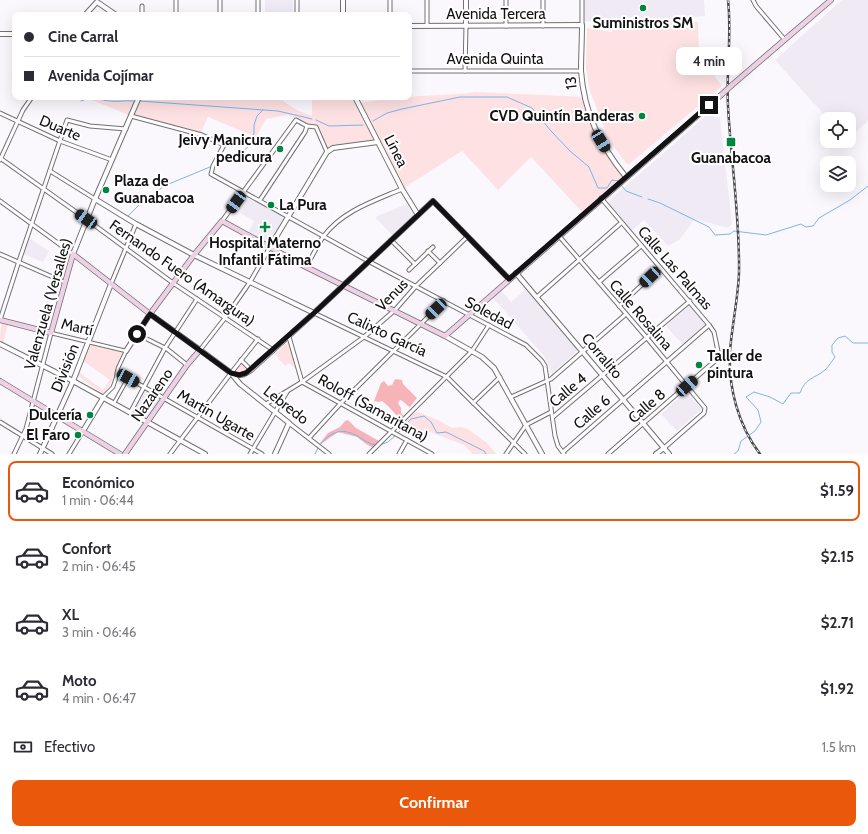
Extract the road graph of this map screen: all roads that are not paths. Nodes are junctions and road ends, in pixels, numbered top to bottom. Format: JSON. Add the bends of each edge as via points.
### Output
{"nodes":[{"id":1,"x":176,"y":0,"type":"edge"},
{"id":2,"x":220,"y":0,"type":"edge"},
{"id":3,"x":258,"y":0,"type":"edge"},
{"id":4,"x":297,"y":0,"type":"edge"},
{"id":5,"x":343,"y":0,"type":"edge"},
{"id":6,"x":390,"y":0,"type":"edge"},
{"id":7,"x":427,"y":0,"type":"edge"},
{"id":8,"x":466,"y":0,"type":"edge"},
{"id":9,"x":506,"y":0,"type":"edge"},
{"id":10,"x":543,"y":0,"type":"edge"},
{"id":11,"x":582,"y":0,"type":"edge"},
{"id":12,"x":753,"y":0,"type":"edge"},
{"id":13,"x":831,"y":0,"type":"edge"},
{"id":14,"x":97,"y":1,"type":"edge"},
{"id":15,"x":142,"y":6,"type":"dead end"},
{"id":16,"x":88,"y":12,"type":"edge"},
{"id":17,"x":112,"y":12,"type":"edge"},
{"id":18,"x":142,"y":12,"type":"edge"},
{"id":19,"x":176,"y":12,"type":"edge"},
{"id":20,"x":220,"y":12,"type":"edge"},
{"id":21,"x":258,"y":12,"type":"edge"},
{"id":22,"x":297,"y":12,"type":"edge"},
{"id":23,"x":343,"y":12,"type":"edge"},
{"id":24,"x":390,"y":12,"type":"edge"},
{"id":25,"x":582,"y":25,"type":"junction"},
{"id":26,"x":412,"y":26,"type":"edge"},
{"id":27,"x":427,"y":26,"type":"junction"},
{"id":28,"x":466,"y":26,"type":"junction"},
{"id":29,"x":506,"y":26,"type":"junction"},
{"id":30,"x":543,"y":26,"type":"junction"},
{"id":31,"x":0,"y":34,"type":"edge"},
{"id":32,"x":12,"y":34,"type":"edge"},
{"id":33,"x":784,"y":40,"type":"junction"},
{"id":34,"x":412,"y":70,"type":"edge"},
{"id":35,"x":465,"y":71,"type":"junction"},
{"id":36,"x":581,"y":71,"type":"junction"},
{"id":37,"x":30,"y":100,"type":"edge"},
{"id":38,"x":138,"y":100,"type":"edge"},
{"id":39,"x":357,"y":100,"type":"edge"},
{"id":40,"x":0,"y":113,"type":"edge"},
{"id":41,"x":131,"y":116,"type":"junction"},
{"id":42,"x":18,"y":121,"type":"junction"},
{"id":43,"x":307,"y":126,"type":"junction"},
{"id":44,"x":126,"y":129,"type":"junction"},
{"id":45,"x":60,"y":141,"type":"junction"},
{"id":46,"x":378,"y":142,"type":"junction"},
{"id":47,"x":327,"y":152,"type":"junction"},
{"id":48,"x":0,"y":158,"type":"edge"},
{"id":49,"x":112,"y":160,"type":"junction"},
{"id":50,"x":50,"y":171,"type":"junction"},
{"id":51,"x":626,"y":177,"type":"junction"},
{"id":52,"x":44,"y":189,"type":"junction"},
{"id":53,"x":402,"y":189,"type":"junction"},
{"id":54,"x":243,"y":192,"type":"junction"},
{"id":55,"x":95,"y":198,"type":"junction"},
{"id":56,"x":601,"y":198,"type":"junction"},
{"id":57,"x":260,"y":200,"type":"junction"},
{"id":58,"x":0,"y":201,"type":"edge"},
{"id":59,"x":418,"y":215,"type":"junction"},
{"id":60,"x":288,"y":216,"type":"junction"},
{"id":61,"x":86,"y":219,"type":"junction"},
{"id":62,"x":222,"y":221,"type":"junction"},
{"id":63,"x":621,"y":223,"type":"junction"},
{"id":64,"x":31,"y":224,"type":"junction"},
{"id":65,"x":136,"y":224,"type":"junction"},
{"id":66,"x":324,"y":236,"type":"junction"},
{"id":67,"x":559,"y":236,"type":"junction"},
{"id":68,"x":468,"y":237,"type":"junction"},
{"id":69,"x":391,"y":240,"type":"junction"},
{"id":70,"x":433,"y":246,"type":"dead end"},
{"id":71,"x":641,"y":246,"type":"junction"},
{"id":72,"x":126,"y":247,"type":"junction"},
{"id":73,"x":270,"y":247,"type":"junction"},
{"id":74,"x":428,"y":251,"type":"junction"},
{"id":75,"x":0,"y":254,"type":"edge"},
{"id":76,"x":73,"y":254,"type":"junction"},
{"id":77,"x":194,"y":255,"type":"junction"},
{"id":78,"x":580,"y":260,"type":"junction"},
{"id":79,"x":368,"y":261,"type":"junction"},
{"id":80,"x":18,"y":262,"type":"junction"},
{"id":81,"x":440,"y":263,"type":"junction"},
{"id":82,"x":415,"y":264,"type":"junction"},
{"id":83,"x":306,"y":267,"type":"junction"},
{"id":84,"x":660,"y":268,"type":"junction"},
{"id":85,"x":409,"y":270,"type":"dead end"},
{"id":86,"x":516,"y":273,"type":"junction"},
{"id":87,"x":509,"y":279,"type":"junction"},
{"id":88,"x":64,"y":282,"type":"junction"},
{"id":89,"x":250,"y":282,"type":"junction"},
{"id":90,"x":599,"y":282,"type":"junction"},
{"id":91,"x":173,"y":283,"type":"junction"},
{"id":92,"x":111,"y":284,"type":"junction"},
{"id":93,"x":344,"y":285,"type":"junction"},
{"id":94,"x":416,"y":286,"type":"junction"},
{"id":95,"x":536,"y":297,"type":"junction"},
{"id":96,"x":197,"y":299,"type":"junction"},
{"id":97,"x":444,"y":301,"type":"junction"},
{"id":98,"x":690,"y":301,"type":"junction"},
{"id":99,"x":619,"y":306,"type":"junction"},
{"id":100,"x":395,"y":310,"type":"junction"},
{"id":101,"x":314,"y":313,"type":"junction"},
{"id":102,"x":150,"y":314,"type":"junction"},
{"id":103,"x":626,"y":314,"type":"junction"},
{"id":104,"x":469,"y":315,"type":"junction"},
{"id":105,"x":225,"y":318,"type":"junction"},
{"id":106,"x":0,"y":321,"type":"edge"},
{"id":107,"x":421,"y":324,"type":"junction"},
{"id":108,"x":488,"y":325,"type":"junction"},
{"id":109,"x":709,"y":325,"type":"junction"},
{"id":110,"x":174,"y":332,"type":"junction"},
{"id":111,"x":50,"y":333,"type":"junction"},
{"id":112,"x":137,"y":334,"type":"junction"},
{"id":113,"x":445,"y":336,"type":"junction"},
{"id":114,"x":289,"y":337,"type":"junction"},
{"id":115,"x":364,"y":337,"type":"junction"},
{"id":116,"x":647,"y":338,"type":"junction"},
{"id":117,"x":258,"y":340,"type":"junction"},
{"id":118,"x":88,"y":342,"type":"junction"},
{"id":119,"x":0,"y":344,"type":"edge"},
{"id":120,"x":164,"y":348,"type":"junction"},
{"id":121,"x":200,"y":350,"type":"junction"},
{"id":122,"x":274,"y":350,"type":"junction"},
{"id":123,"x":126,"y":351,"type":"junction"},
{"id":124,"x":394,"y":351,"type":"junction"},
{"id":125,"x":472,"y":351,"type":"junction"},
{"id":126,"x":583,"y":352,"type":"junction"},
{"id":127,"x":718,"y":359,"type":"joint"},
{"id":128,"x":241,"y":360,"type":"junction"},
{"id":129,"x":667,"y":362,"type":"junction"},
{"id":130,"x":187,"y":365,"type":"junction"},
{"id":131,"x":42,"y":366,"type":"junction"},
{"id":132,"x":251,"y":370,"type":"junction"},
{"id":133,"x":117,"y":372,"type":"junction"},
{"id":134,"x":231,"y":373,"type":"junction"},
{"id":135,"x":246,"y":373,"type":"junction"},
{"id":136,"x":603,"y":375,"type":"junction"},
{"id":137,"x":447,"y":377,"type":"junction"},
{"id":138,"x":500,"y":377,"type":"junction"},
{"id":139,"x":128,"y":378,"type":"junction"},
{"id":140,"x":0,"y":381,"type":"edge"},
{"id":141,"x":73,"y":381,"type":"junction"},
{"id":142,"x":548,"y":381,"type":"junction"},
{"id":143,"x":302,"y":382,"type":"junction"},
{"id":144,"x":240,"y":384,"type":"junction"},
{"id":145,"x":687,"y":386,"type":"junction"},
{"id":146,"x":145,"y":387,"type":"junction"},
{"id":147,"x":289,"y":390,"type":"junction"},
{"id":148,"x":511,"y":397,"type":"junction"},
{"id":149,"x":103,"y":398,"type":"junction"},
{"id":150,"x":165,"y":398,"type":"junction"},
{"id":151,"x":623,"y":399,"type":"junction"},
{"id":152,"x":33,"y":400,"type":"junction"},
{"id":153,"x":113,"y":403,"type":"junction"},
{"id":154,"x":341,"y":403,"type":"junction"},
{"id":155,"x":473,"y":403,"type":"junction"},
{"id":156,"x":266,"y":404,"type":"junction"},
{"id":157,"x":275,"y":412,"type":"junction"},
{"id":158,"x":551,"y":412,"type":"junction"},
{"id":159,"x":130,"y":413,"type":"junction"},
{"id":160,"x":58,"y":415,"type":"junction"},
{"id":161,"x":198,"y":417,"type":"junction"},
{"id":162,"x":553,"y":418,"type":"junction"},
{"id":163,"x":0,"y":422,"type":"edge"},
{"id":164,"x":148,"y":422,"type":"junction"},
{"id":165,"x":289,"y":423,"type":"junction"},
{"id":166,"x":644,"y":424,"type":"junction"},
{"id":167,"x":526,"y":425,"type":"junction"},
{"id":168,"x":83,"y":431,"type":"junction"},
{"id":169,"x":392,"y":432,"type":"junction"},
{"id":170,"x":23,"y":436,"type":"junction"},
{"id":171,"x":309,"y":438,"type":"junction"},
{"id":172,"x":407,"y":440,"type":"junction"},
{"id":173,"x":181,"y":441,"type":"junction"},
{"id":174,"x":513,"y":443,"type":"junction"},
{"id":175,"x":43,"y":448,"type":"junction"},
{"id":176,"x":664,"y":448,"type":"junction"},
{"id":177,"x":253,"y":449,"type":"junction"},
{"id":178,"x":564,"y":453,"type":"edge"},
{"id":179,"x":14,"y":454,"type":"edge"},
{"id":180,"x":40,"y":454,"type":"edge"},
{"id":181,"x":52,"y":454,"type":"edge"},
{"id":182,"x":69,"y":454,"type":"edge"},
{"id":183,"x":120,"y":454,"type":"edge"},
{"id":184,"x":125,"y":454,"type":"edge"},
{"id":185,"x":170,"y":454,"type":"edge"},
{"id":186,"x":205,"y":454,"type":"edge"},
{"id":187,"x":250,"y":454,"type":"edge"},
{"id":188,"x":262,"y":454,"type":"edge"},
{"id":189,"x":275,"y":454,"type":"edge"},
{"id":190,"x":328,"y":454,"type":"edge"},
{"id":191,"x":369,"y":454,"type":"edge"},
{"id":192,"x":399,"y":454,"type":"edge"},
{"id":193,"x":432,"y":454,"type":"edge"},
{"id":194,"x":506,"y":454,"type":"edge"},
{"id":195,"x":524,"y":454,"type":"edge"},
{"id":196,"x":542,"y":454,"type":"edge"},
{"id":197,"x":608,"y":454,"type":"edge"},
{"id":198,"x":656,"y":454,"type":"edge"},
{"id":199,"x":669,"y":454,"type":"edge"}],
"edges":[{"from":1,"to":19,"type":"street"},
{"from":2,"to":20,"type":"street"},
{"from":3,"to":21,"type":"street"},
{"from":4,"to":22,"type":"street"},
{"from":5,"to":23,"type":"street"},
{"from":6,"to":24,"type":"street"},
{"from":7,"to":27,"type":"street"},
{"from":8,"to":28,"type":"street"},
{"from":9,"to":29,"type":"street"},
{"from":10,"to":30,"type":"street"},
{"from":11,"to":25,"type":"street","name":"13"},
{"from":12,"to":33,"type":"street"},
{"from":13,"to":33,"type":"main road"},
{"from":14,"to":16,"type":"street"},
{"from":14,"to":17,"type":"street"},
{"from":15,"to":18,"type":"street"},
{"from":25,"to":30,"type":"street","name":"Avenida Tercera"},
{"from":25,"to":36,"type":"street","name":"13"},
{"from":26,"to":27,"type":"street","name":"Avenida Tercera"},
{"from":27,"to":28,"type":"street","name":"Avenida Tercera"},
{"from":28,"to":29,"type":"street","name":"Avenida Tercera"},
{"from":28,"to":35,"type":"street"},
{"from":29,"to":30,"type":"street","name":"Avenida Tercera"},
{"from":31,"to":32,"type":"street"},
{"from":33,"to":51,"type":"main road","bridge":true},
{"from":34,"to":35,"type":"street","name":"Avenida Quinta"},
{"from":35,"to":36,"type":"street","name":"Avenida Quinta"},
{"from":36,"to":51,"type":"street","name":"13","via":[[594,129]]},
{"from":37,"to":42,"type":"street"},
{"from":38,"to":41,"type":"street","name":"Valenzuela (Versalles)"},
{"from":39,"to":46,"type":"street","name":"Línea"},
{"from":40,"to":42,"type":"street","name":"Duarte"},
{"from":41,"to":44,"type":"street","name":"Valenzuela (Versalles)"},
{"from":41,"to":54,"type":"street","name":"Soledad","via":[[202,135],[224,145],[211,174]]},
{"from":42,"to":45,"type":"street","name":"Duarte"},
{"from":42,"to":48,"type":"street"},
{"from":43,"to":47,"type":"street","via":[[316,127]]},
{"from":43,"to":54,"type":"street","via":[[296,120]]},
{"from":43,"to":57,"type":"street"},
{"from":44,"to":45,"type":"street","via":[[90,126],[67,120]]},
{"from":44,"to":49,"type":"street","name":"Valenzuela (Versalles)"},
{"from":45,"to":49,"type":"street","name":"Duarte"},
{"from":45,"to":50,"type":"street"},
{"from":46,"to":47,"type":"street","via":[[333,148]]},
{"from":46,"to":53,"type":"street","name":"Línea"},
{"from":47,"to":60,"type":"street"},
{"from":48,"to":52,"type":"street","name":"Fernando Fuero (Amargura)"},
{"from":49,"to":55,"type":"street","name":"Valenzuela (Versalles)"},
{"from":50,"to":52,"type":"street"},
{"from":50,"to":55,"type":"street","name":"Calixto García"},
{"from":51,"to":56,"type":"main road"},
{"from":52,"to":61,"type":"street","name":"Fernando Fuero (Amargura)"},
{"from":52,"to":64,"type":"street"},
{"from":53,"to":59,"type":"street","name":"Línea"},
{"from":53,"to":66,"type":"street","via":[[352,211]]},
{"from":54,"to":57,"type":"street","name":"Soledad"},
{"from":54,"to":62,"type":"street"},
{"from":55,"to":61,"type":"street","name":"Valenzuela (Versalles)"},
{"from":55,"to":65,"type":"street","name":"Calixto García"},
{"from":56,"to":63,"type":"street","name":"Calle Las Palmas"},
{"from":56,"to":67,"type":"main road"},
{"from":57,"to":60,"type":"street","name":"Soledad"},
{"from":58,"to":64,"type":"street"},
{"from":59,"to":68,"type":"main road","via":[[433,201]]},
{"from":59,"to":69,"type":"main road"},
{"from":60,"to":66,"type":"street","name":"Soledad"},
{"from":60,"to":73,"type":"street"},
{"from":61,"to":72,"type":"street","name":"Fernando Fuero (Amargura)"},
{"from":61,"to":76,"type":"street","name":"Valenzuela (Versalles)"},
{"from":62,"to":73,"type":"main road"},
{"from":62,"to":77,"type":"main road"},
{"from":63,"to":71,"type":"street","name":"Calle Las Palmas"},
{"from":63,"to":78,"type":"street"},
{"from":64,"to":76,"type":"street"},
{"from":64,"to":80,"type":"street"},
{"from":65,"to":72,"type":"street","name":"División"},
{"from":65,"to":77,"type":"street","name":"Calixto García"},
{"from":66,"to":79,"type":"street","name":"Soledad"},
{"from":66,"to":83,"type":"street"},
{"from":67,"to":78,"type":"street","name":"Calle Rosalina"},
{"from":67,"to":86,"type":"main road"},
{"from":68,"to":81,"type":"street","name":"Venus"},
{"from":68,"to":87,"type":"main road"},
{"from":69,"to":79,"type":"main road"},
{"from":69,"to":82,"type":"street"},
{"from":70,"to":74,"type":"street"},
{"from":71,"to":84,"type":"street","name":"Calle Las Palmas"},
{"from":71,"to":90,"type":"street"},
{"from":72,"to":91,"type":"street","name":"Fernando Fuero (Amargura)"},
{"from":72,"to":92,"type":"street","name":"División"},
{"from":73,"to":83,"type":"main road"},
{"from":73,"to":89,"type":"street"},
{"from":74,"to":81,"type":"street"},
{"from":74,"to":82,"type":"street"},
{"from":75,"to":80,"type":"street"},
{"from":76,"to":88,"type":"main road","name":"Valenzuela (Versalles)"},
{"from":76,"to":92,"type":"main road"},
{"from":77,"to":89,"type":"street","name":"Calixto García"},
{"from":77,"to":91,"type":"main road"},
{"from":78,"to":90,"type":"street","name":"Calle Rosalina"},
{"from":78,"to":95,"type":"street"},
{"from":79,"to":93,"type":"main road"},
{"from":79,"to":94,"type":"street","name":"Soledad"},
{"from":80,"to":88,"type":"street"},
{"from":80,"to":106,"type":"street"},
{"from":81,"to":94,"type":"street","name":"Venus"},
{"from":82,"to":85,"type":"street"},
{"from":83,"to":93,"type":"main road"},
{"from":84,"to":98,"type":"street","name":"Calle Las Palmas"},
{"from":84,"to":99,"type":"street"},
{"from":86,"to":87,"type":"main road"},
{"from":86,"to":95,"type":"street","name":"Corralito"},
{"from":87,"to":104,"type":"main road"},
{"from":88,"to":111,"type":"main road","name":"Valenzuela (Versalles)"},
{"from":89,"to":101,"type":"street","name":"Calixto García"},
{"from":89,"to":105,"type":"street"},
{"from":90,"to":99,"type":"street","name":"Calle Rosalina"},
{"from":91,"to":96,"type":"street","name":"Fernando Fuero (Amargura)"},
{"from":91,"to":102,"type":"main road"},
{"from":92,"to":102,"type":"main road"},
{"from":92,"to":118,"type":"street","name":"División"},
{"from":93,"to":100,"type":"main road"},
{"from":93,"to":101,"type":"main road"},
{"from":94,"to":97,"type":"street","name":"Soledad"},
{"from":94,"to":100,"type":"street","name":"Venus"},
{"from":95,"to":126,"type":"street","name":"Corralito"},
{"from":96,"to":105,"type":"street","name":"Fernando Fuero (Amargura)"},
{"from":96,"to":110,"type":"street"},
{"from":97,"to":104,"type":"street","name":"Soledad"},
{"from":97,"to":107,"type":"street"},
{"from":98,"to":109,"type":"street","name":"Calle Las Palmas"},
{"from":98,"to":116,"type":"street","name":"Calle 4"},
{"from":99,"to":103,"type":"street","name":"Calle Rosalina"},
{"from":100,"to":107,"type":"main road"},
{"from":100,"to":115,"type":"street","name":"Venus"},
{"from":101,"to":114,"type":"main road"},
{"from":101,"to":115,"type":"street","name":"Calixto García"},
{"from":102,"to":110,"type":"street"},
{"from":102,"to":112,"type":"street"},
{"from":103,"to":116,"type":"street","name":"Calle Rosalina"},
{"from":103,"to":126,"type":"street"},
{"from":104,"to":108,"type":"street","name":"Soledad"},
{"from":104,"to":113,"type":"main road"},
{"from":105,"to":117,"type":"street","name":"Fernando Fuero (Amargura)"},
{"from":105,"to":121,"type":"street"},
{"from":106,"to":111,"type":"main road","name":"Martí"},
{"from":107,"to":113,"type":"main road"},
{"from":107,"to":124,"type":"street"},
{"from":108,"to":125,"type":"street"},
{"from":108,"to":142,"type":"street","name":"Soledad","via":[[530,348],[545,366]]},
{"from":109,"to":127,"type":"street","name":"Calle Las Palmas","via":[[714,332]]},
{"from":109,"to":129,"type":"street","name":"Calle 6"},
{"from":110,"to":120,"type":"street"},
{"from":110,"to":121,"type":"street"},
{"from":111,"to":118,"type":"street","name":"Martí"},
{"from":111,"to":131,"type":"street","name":"Valenzuela (Versalles)"},
{"from":112,"to":120,"type":"street"},
{"from":112,"to":123,"type":"street"},
{"from":113,"to":125,"type":"street"},
{"from":114,"to":122,"type":"main road"},
{"from":114,"to":143,"type":"street","name":"Roloff (Samaritana)"},
{"from":115,"to":124,"type":"street","name":"Calixto García"},
{"from":115,"to":143,"type":"street","name":"Venus"},
{"from":116,"to":129,"type":"street","name":"Calle Rosalina"},
{"from":116,"to":136,"type":"street","name":"Calle 4"},
{"from":117,"to":122,"type":"street","name":"Fernando Fuero (Amargura)"},
{"from":117,"to":128,"type":"street"},
{"from":118,"to":123,"type":"street","name":"Martí"},
{"from":118,"to":141,"type":"street","name":"División"},
{"from":119,"to":131,"type":"street"},
{"from":120,"to":130,"type":"street"},
{"from":120,"to":146,"type":"street"},
{"from":121,"to":130,"type":"main road","name":"Nazareno"},
{"from":121,"to":134,"type":"main road"},
{"from":122,"to":132,"type":"main road"},
{"from":123,"to":133,"type":"street"},
{"from":124,"to":137,"type":"street","name":"Calixto García"},
{"from":124,"to":154,"type":"street"},
{"from":125,"to":137,"type":"street"},
{"from":125,"to":138,"type":"street","via":[[488,362]]},
{"from":126,"to":136,"type":"street","name":"Corralito"},
{"from":126,"to":142,"type":"street"},
{"from":127,"to":145,"type":"street","name":"Calle 8"},
{"from":128,"to":132,"type":"street"},
{"from":128,"to":134,"type":"street"},
{"from":129,"to":145,"type":"street","name":"Calle Rosalina"},
{"from":129,"to":151,"type":"street","name":"Calle 6"},
{"from":130,"to":150,"type":"main road","name":"Nazareno"},
{"from":131,"to":141,"type":"street"},
{"from":131,"to":152,"type":"street","name":"Valenzuela (Versalles)"},
{"from":132,"to":135,"type":"main road"},
{"from":133,"to":139,"type":"street","name":"Martín Ugarte"},
{"from":133,"to":149,"type":"street","via":[[112,386]]},
{"from":134,"to":135,"type":"main road"},
{"from":134,"to":144,"type":"street","name":"Lebredo"},
{"from":134,"to":161,"type":"street"},
{"from":135,"to":144,"type":"street","via":[[240,379]]},
{"from":136,"to":151,"type":"street","name":"Corralito"},
{"from":136,"to":162,"type":"street","name":"Calle 4"},
{"from":137,"to":155,"type":"street","name":"Calixto García"},
{"from":137,"to":169,"type":"street"},
{"from":138,"to":148,"type":"street"},
{"from":138,"to":155,"type":"street"},
{"from":139,"to":146,"type":"street","name":"Martín Ugarte"},
{"from":139,"to":153,"type":"street"},
{"from":140,"to":152,"type":"main road"},
{"from":141,"to":149,"type":"street"},
{"from":141,"to":160,"type":"street","name":"División"},
{"from":142,"to":148,"type":"street"},
{"from":142,"to":158,"type":"street","name":"Soledad"},
{"from":143,"to":147,"type":"street","name":"Venus"},
{"from":143,"to":154,"type":"street","name":"Roloff (Samaritana)"},
{"from":144,"to":156,"type":"street","name":"Lebredo"},
{"from":145,"to":166,"type":"street","name":"Calle 8"},
{"from":145,"to":176,"type":"street","name":"Calle Rosalina","via":[[704,408],[704,414]]},
{"from":146,"to":150,"type":"street","name":"Martín Ugarte"},
{"from":146,"to":159,"type":"street"},
{"from":147,"to":156,"type":"street","name":"Venus"},
{"from":147,"to":157,"type":"street","name":"Venus"},
{"from":148,"to":167,"type":"street"},
{"from":149,"to":153,"type":"street"},
{"from":149,"to":168,"type":"street"},
{"from":150,"to":161,"type":"street","name":"Martín Ugarte"},
{"from":150,"to":164,"type":"main road","name":"Nazareno"},
{"from":151,"to":166,"type":"street","name":"Corralito"},
{"from":151,"to":178,"type":"street","name":"Calle 6"},
{"from":152,"to":160,"type":"main road"},
{"from":152,"to":170,"type":"street","name":"Valenzuela (Versalles)"},
{"from":153,"to":159,"type":"street"},
{"from":154,"to":169,"type":"street","name":"Roloff (Samaritana)"},
{"from":154,"to":171,"type":"street"},
{"from":155,"to":174,"type":"street","name":"Calixto García"},
{"from":156,"to":157,"type":"street","name":"Lebredo"},
{"from":157,"to":165,"type":"street","name":"Lebredo"},
{"from":157,"to":177,"type":"street","name":"Venus"},
{"from":158,"to":162,"type":"street","name":"Soledad"},
{"from":158,"to":167,"type":"street"},
{"from":159,"to":164,"type":"street"},
{"from":160,"to":168,"type":"main road"},
{"from":160,"to":175,"type":"street","name":"División"},
{"from":161,"to":173,"type":"street"},
{"from":161,"to":177,"type":"street","name":"Martín Ugarte"},
{"from":162,"to":178,"type":"street","name":"Soledad","via":[[558,446]]},
{"from":163,"to":170,"type":"street"},
{"from":164,"to":173,"type":"street"},
{"from":164,"to":184,"type":"main road","name":"Nazareno"},
{"from":165,"to":171,"type":"street","name":"Lebredo"},
{"from":165,"to":189,"type":"street"},
{"from":166,"to":176,"type":"street","name":"Corralito"},
{"from":166,"to":197,"type":"street","name":"Calle 8"},
{"from":167,"to":174,"type":"street"},
{"from":167,"to":196,"type":"street"},
{"from":168,"to":182,"type":"street"},
{"from":168,"to":183,"type":"main road"},
{"from":169,"to":172,"type":"street","name":"Roloff (Samaritana)"},
{"from":169,"to":191,"type":"street"},
{"from":170,"to":175,"type":"street"},
{"from":170,"to":179,"type":"street","name":"Valenzuela (Versalles)"},
{"from":171,"to":190,"type":"street","name":"Lebredo"},
{"from":172,"to":192,"type":"street"},
{"from":172,"to":193,"type":"street","name":"Roloff (Samaritana)"},
{"from":173,"to":185,"type":"street"},
{"from":173,"to":186,"type":"street"},
{"from":174,"to":194,"type":"street"},
{"from":174,"to":195,"type":"street","name":"Calixto García"},
{"from":175,"to":180,"type":"street","name":"División"},
{"from":175,"to":181,"type":"street"},
{"from":176,"to":198,"type":"street"},
{"from":176,"to":199,"type":"street","name":"Corralito"},
{"from":177,"to":187,"type":"street","name":"Venus"},
{"from":177,"to":188,"type":"street","name":"Martín Ugarte"}]}
